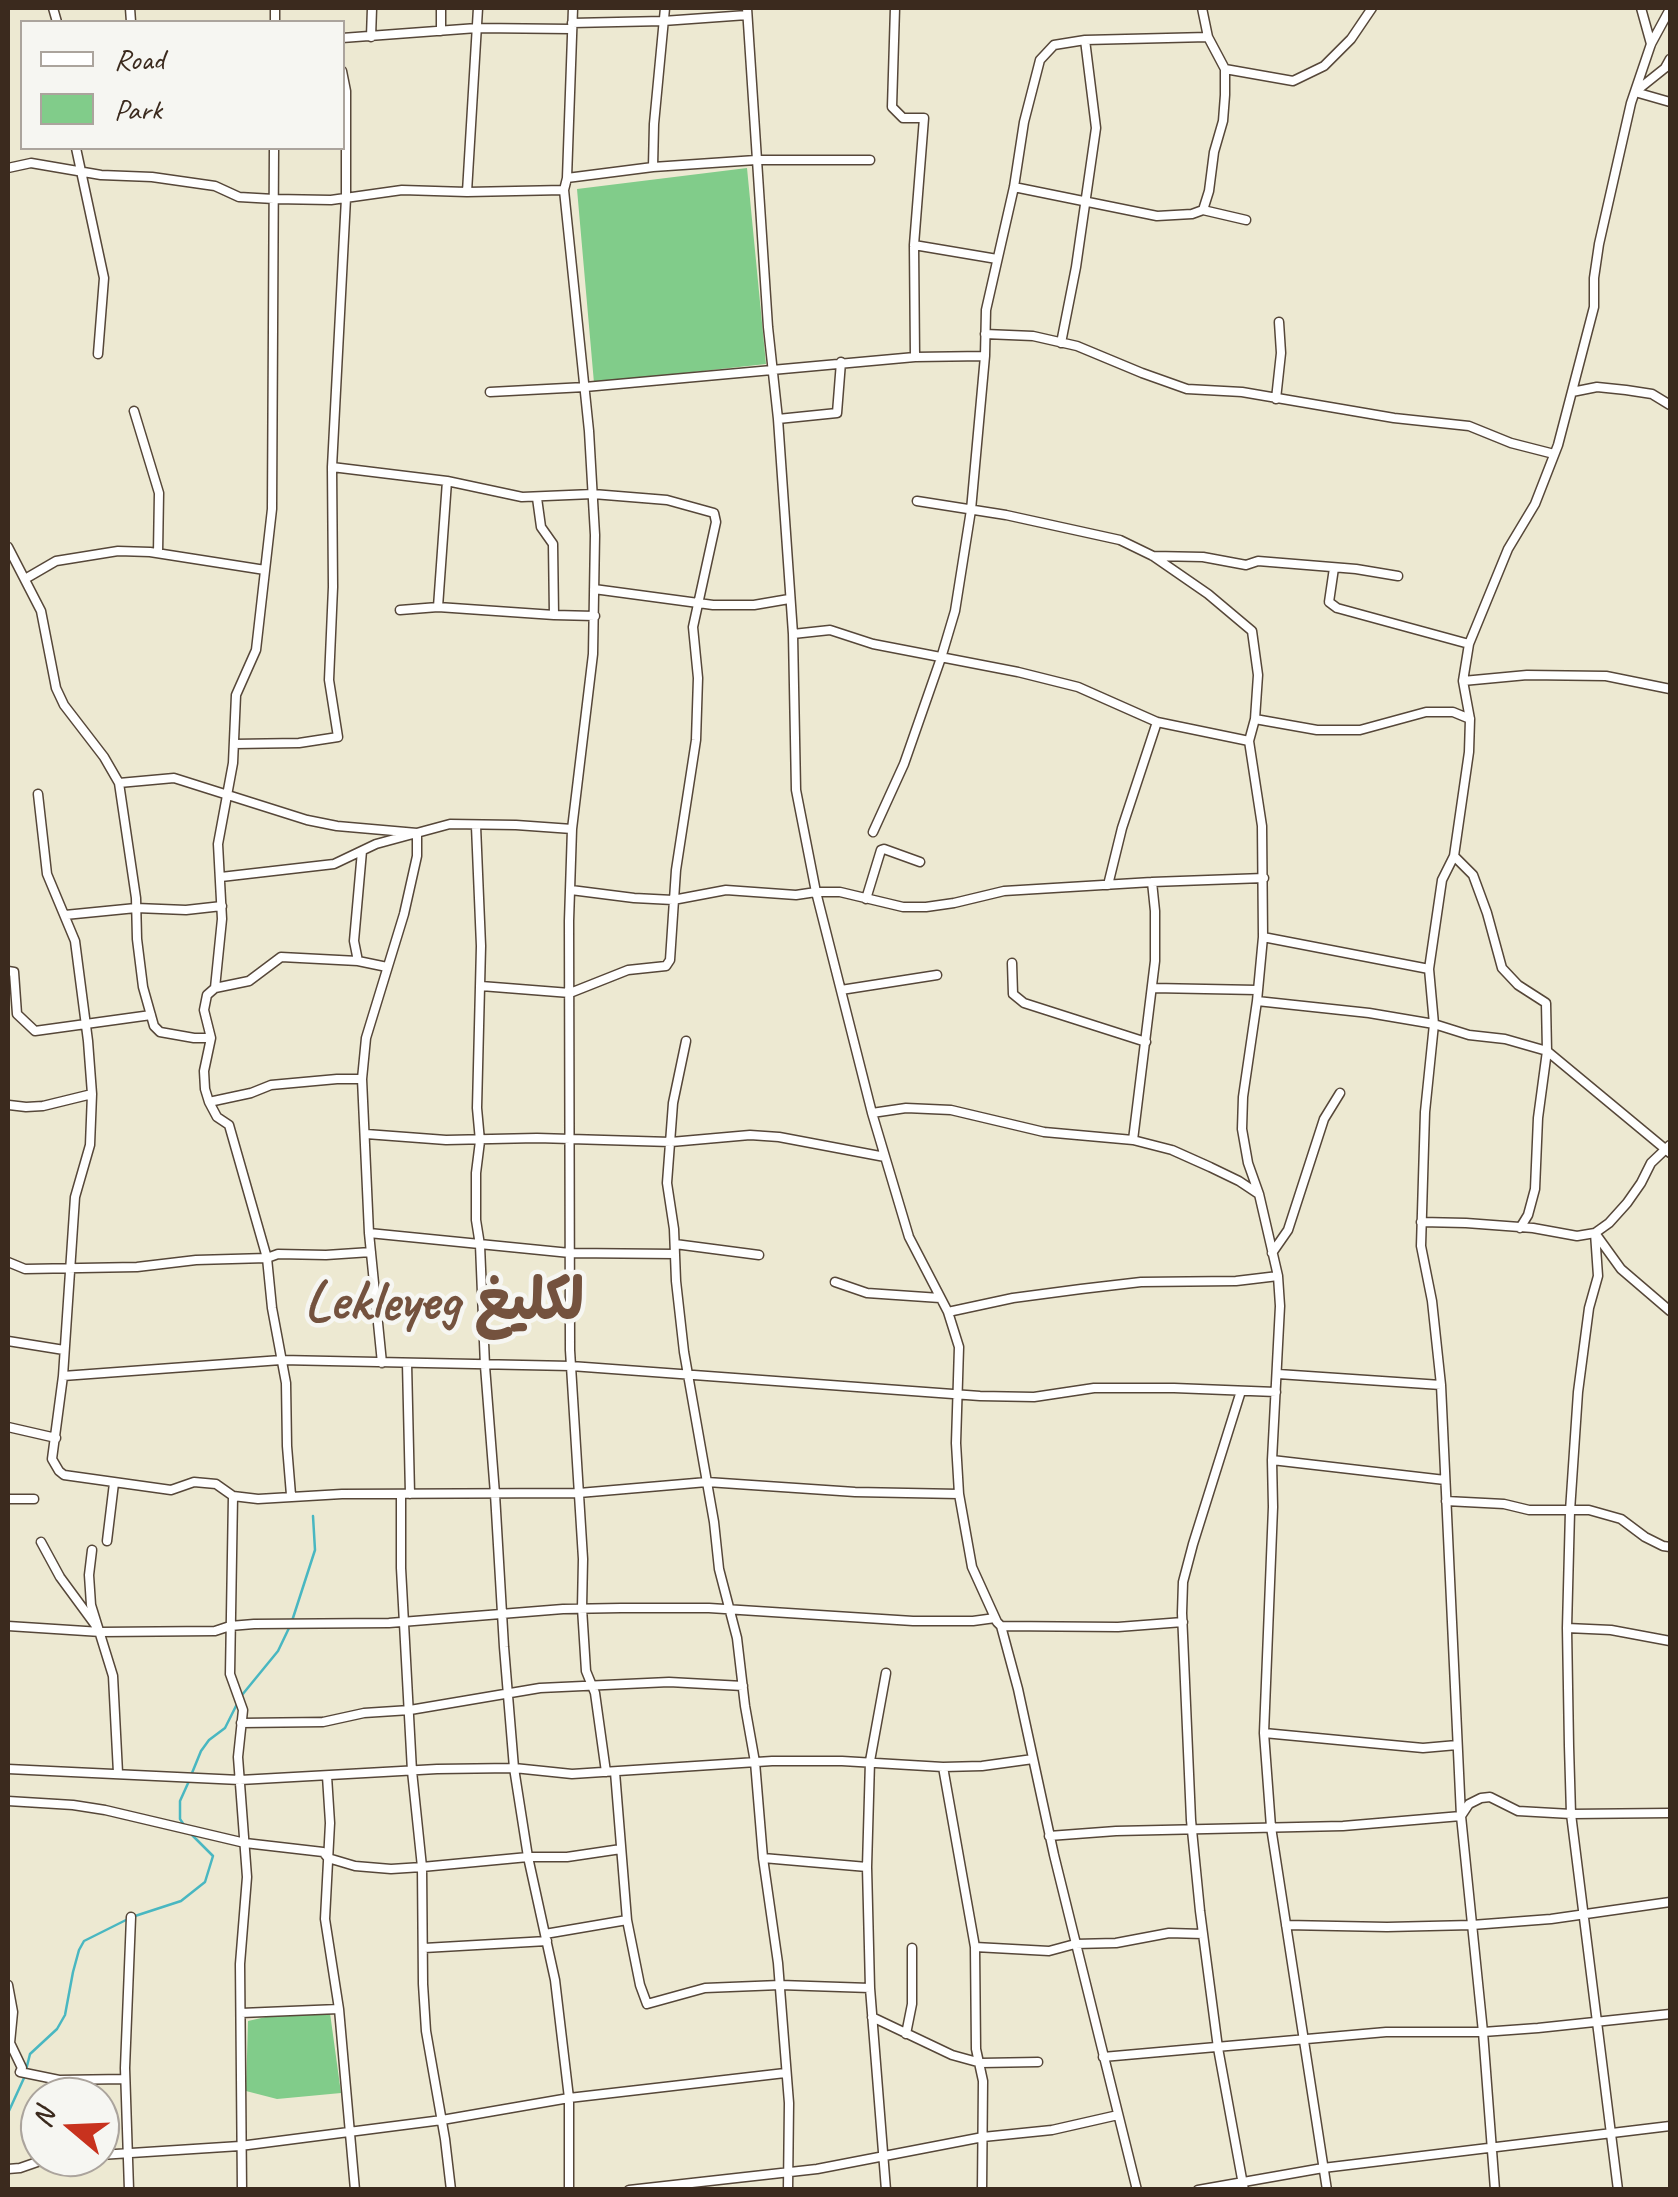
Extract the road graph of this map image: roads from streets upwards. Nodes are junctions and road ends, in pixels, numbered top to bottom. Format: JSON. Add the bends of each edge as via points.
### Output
{"nodes":[{"id":1,"x":372,"y":8,"type":"edge"},
{"id":2,"x":441,"y":8,"type":"edge"},
{"id":3,"x":478,"y":8,"type":"edge"},
{"id":4,"x":573,"y":8,"type":"edge"},
{"id":5,"x":664,"y":8,"type":"edge"},
{"id":6,"x":895,"y":8,"type":"edge"},
{"id":7,"x":1202,"y":8,"type":"edge"},
{"id":8,"x":1372,"y":8,"type":"edge"},
{"id":9,"x":1641,"y":8,"type":"edge"},
{"id":10,"x":1670,"y":9,"type":"edge"},
{"id":11,"x":747,"y":11,"type":"edge"},
{"id":12,"x":663,"y":21,"type":"junction"},
{"id":13,"x":572,"y":26,"type":"junction"},
{"id":14,"x":477,"y":28,"type":"junction"},
{"id":15,"x":441,"y":31,"type":"junction"},
{"id":16,"x":371,"y":37,"type":"junction"},
{"id":17,"x":1208,"y":37,"type":"junction"},
{"id":18,"x":345,"y":38,"type":"edge"},
{"id":19,"x":1086,"y":40,"type":"junction"},
{"id":20,"x":1651,"y":44,"type":"junction"},
{"id":21,"x":1670,"y":59,"type":"edge"},
{"id":22,"x":1225,"y":69,"type":"junction"},
{"id":23,"x":345,"y":86,"type":"edge"},
{"id":24,"x":1634,"y":92,"type":"junction"},
{"id":25,"x":1670,"y":102,"type":"edge"},
{"id":26,"x":76,"y":150,"type":"edge"},
{"id":27,"x":274,"y":150,"type":"edge"},
{"id":28,"x":756,"y":160,"type":"junction"},
{"id":29,"x":870,"y":160,"type":"dead end"},
{"id":30,"x":653,"y":167,"type":"junction"},
{"id":31,"x":8,"y":168,"type":"edge"},
{"id":32,"x":80,"y":170,"type":"junction"},
{"id":33,"x":567,"y":178,"type":"junction"},
{"id":34,"x":1014,"y":188,"type":"junction"},
{"id":35,"x":564,"y":190,"type":"junction"},
{"id":36,"x":467,"y":192,"type":"junction"},
{"id":37,"x":346,"y":198,"type":"junction"},
{"id":38,"x":274,"y":199,"type":"junction"},
{"id":39,"x":1086,"y":201,"type":"junction"},
{"id":40,"x":1203,"y":210,"type":"junction"},
{"id":41,"x":1246,"y":220,"type":"dead end"},
{"id":42,"x":914,"y":245,"type":"junction"},
{"id":43,"x":997,"y":259,"type":"junction"},
{"id":44,"x":1279,"y":322,"type":"dead end"},
{"id":45,"x":986,"y":334,"type":"junction"},
{"id":46,"x":1061,"y":343,"type":"junction"},
{"id":47,"x":98,"y":354,"type":"dead end"},
{"id":48,"x":985,"y":356,"type":"junction"},
{"id":49,"x":915,"y":357,"type":"junction"},
{"id":50,"x":841,"y":362,"type":"junction"},
{"id":51,"x":772,"y":370,"type":"junction"},
{"id":52,"x":585,"y":387,"type":"junction"},
{"id":53,"x":490,"y":392,"type":"dead end"},
{"id":54,"x":1572,"y":392,"type":"junction"},
{"id":55,"x":1276,"y":399,"type":"junction"},
{"id":56,"x":1670,"y":405,"type":"edge"},
{"id":57,"x":134,"y":412,"type":"dead end"},
{"id":58,"x":778,"y":419,"type":"junction"},
{"id":59,"x":1554,"y":454,"type":"junction"},
{"id":60,"x":332,"y":466,"type":"junction"},
{"id":61,"x":448,"y":481,"type":"junction"},
{"id":62,"x":593,"y":494,"type":"junction"},
{"id":63,"x":537,"y":498,"type":"junction"},
{"id":64,"x":917,"y":501,"type":"dead end"},
{"id":65,"x":971,"y":510,"type":"junction"},
{"id":66,"x":8,"y":547,"type":"edge"},
{"id":67,"x":158,"y":553,"type":"junction"},
{"id":68,"x":1153,"y":556,"type":"junction"},
{"id":69,"x":1334,"y":568,"type":"junction"},
{"id":70,"x":265,"y":570,"type":"junction"},
{"id":71,"x":1398,"y":576,"type":"dead end"},
{"id":72,"x":25,"y":578,"type":"junction"},
{"id":73,"x":594,"y":589,"type":"junction"},
{"id":74,"x":790,"y":600,"type":"junction"},
{"id":75,"x":698,"y":604,"type":"junction"},
{"id":76,"x":438,"y":607,"type":"junction"},
{"id":77,"x":400,"y":610,"type":"dead end"},
{"id":78,"x":554,"y":615,"type":"junction"},
{"id":79,"x":595,"y":616,"type":"junction"},
{"id":80,"x":793,"y":634,"type":"junction"},
{"id":81,"x":1469,"y":644,"type":"junction"},
{"id":82,"x":941,"y":658,"type":"junction"},
{"id":83,"x":1463,"y":681,"type":"junction"},
{"id":84,"x":1670,"y":689,"type":"edge"},
{"id":85,"x":1255,"y":719,"type":"junction"},
{"id":86,"x":1470,"y":719,"type":"junction"},
{"id":87,"x":1157,"y":722,"type":"junction"},
{"id":88,"x":1248,"y":741,"type":"junction"},
{"id":89,"x":234,"y":744,"type":"junction"},
{"id":90,"x":119,"y":783,"type":"junction"},
{"id":91,"x":38,"y":794,"type":"dead end"},
{"id":92,"x":226,"y":796,"type":"junction"},
{"id":93,"x":476,"y":826,"type":"junction"},
{"id":94,"x":572,"y":829,"type":"junction"},
{"id":95,"x":417,"y":832,"type":"junction"},
{"id":96,"x":874,"y":832,"type":"dead end"},
{"id":97,"x":362,"y":850,"type":"junction"},
{"id":98,"x":1454,"y":856,"type":"junction"},
{"id":99,"x":920,"y":862,"type":"dead end"},
{"id":100,"x":221,"y":877,"type":"junction"},
{"id":101,"x":1264,"y":878,"type":"junction"},
{"id":102,"x":1152,"y":882,"type":"junction"},
{"id":103,"x":1108,"y":885,"type":"junction"},
{"id":104,"x":571,"y":890,"type":"junction"},
{"id":105,"x":816,"y":892,"type":"junction"},
{"id":106,"x":866,"y":899,"type":"junction"},
{"id":107,"x":674,"y":900,"type":"junction"},
{"id":108,"x":222,"y":906,"type":"junction"},
{"id":109,"x":136,"y":908,"type":"junction"},
{"id":110,"x":65,"y":916,"type":"junction"},
{"id":111,"x":1263,"y":937,"type":"junction"},
{"id":112,"x":358,"y":961,"type":"junction"},
{"id":113,"x":1012,"y":963,"type":"dead end"},
{"id":114,"x":387,"y":967,"type":"junction"},
{"id":115,"x":1429,"y":969,"type":"junction"},
{"id":116,"x":8,"y":971,"type":"edge"},
{"id":117,"x":937,"y":976,"type":"dead end"},
{"id":118,"x":481,"y":986,"type":"junction"},
{"id":119,"x":215,"y":988,"type":"junction"},
{"id":120,"x":1152,"y":988,"type":"junction"},
{"id":121,"x":841,"y":990,"type":"junction"},
{"id":122,"x":1256,"y":990,"type":"junction"},
{"id":123,"x":570,"y":993,"type":"junction"},
{"id":124,"x":1257,"y":1002,"type":"junction"},
{"id":125,"x":151,"y":1015,"type":"junction"},
{"id":126,"x":1434,"y":1024,"type":"junction"},
{"id":127,"x":86,"y":1026,"type":"junction"},
{"id":128,"x":211,"y":1038,"type":"junction"},
{"id":129,"x":686,"y":1041,"type":"dead end"},
{"id":130,"x":1146,"y":1042,"type":"junction"},
{"id":131,"x":1547,"y":1052,"type":"junction"},
{"id":132,"x":362,"y":1079,"type":"junction"},
{"id":133,"x":1340,"y":1093,"type":"dead end"},
{"id":134,"x":92,"y":1094,"type":"junction"},
{"id":135,"x":209,"y":1102,"type":"junction"},
{"id":136,"x":9,"y":1105,"type":"edge"},
{"id":137,"x":872,"y":1113,"type":"junction"},
{"id":138,"x":366,"y":1134,"type":"junction"},
{"id":139,"x":569,"y":1138,"type":"junction"},
{"id":140,"x":1133,"y":1140,"type":"junction"},
{"id":141,"x":480,"y":1141,"type":"junction"},
{"id":142,"x":671,"y":1142,"type":"junction"},
{"id":143,"x":1669,"y":1150,"type":"edge"},
{"id":144,"x":886,"y":1157,"type":"junction"},
{"id":145,"x":1259,"y":1194,"type":"junction"},
{"id":146,"x":1421,"y":1222,"type":"junction"},
{"id":147,"x":1520,"y":1228,"type":"junction"},
{"id":148,"x":369,"y":1233,"type":"junction"},
{"id":149,"x":1595,"y":1233,"type":"junction"},
{"id":150,"x":674,"y":1244,"type":"junction"},
{"id":151,"x":480,"y":1245,"type":"junction"},
{"id":152,"x":370,"y":1252,"type":"junction"},
{"id":153,"x":570,"y":1254,"type":"junction"},
{"id":154,"x":675,"y":1254,"type":"junction"},
{"id":155,"x":760,"y":1254,"type":"dead end"},
{"id":156,"x":1272,"y":1254,"type":"junction"},
{"id":157,"x":267,"y":1258,"type":"junction"},
{"id":158,"x":8,"y":1262,"type":"edge"},
{"id":159,"x":69,"y":1268,"type":"junction"},
{"id":160,"x":1278,"y":1276,"type":"junction"},
{"id":161,"x":834,"y":1282,"type":"dead end"},
{"id":162,"x":940,"y":1298,"type":"junction"},
{"id":163,"x":948,"y":1312,"type":"junction"},
{"id":164,"x":1670,"y":1312,"type":"edge"},
{"id":165,"x":8,"y":1341,"type":"edge"},
{"id":166,"x":64,"y":1350,"type":"junction"},
{"id":167,"x":282,"y":1360,"type":"junction"},
{"id":168,"x":382,"y":1362,"type":"junction"},
{"id":169,"x":407,"y":1363,"type":"junction"},
{"id":170,"x":485,"y":1366,"type":"junction"},
{"id":171,"x":572,"y":1366,"type":"junction"},
{"id":172,"x":1278,"y":1374,"type":"junction"},
{"id":173,"x":689,"y":1375,"type":"junction"},
{"id":174,"x":62,"y":1376,"type":"junction"},
{"id":175,"x":1440,"y":1384,"type":"junction"},
{"id":176,"x":1241,"y":1391,"type":"junction"},
{"id":177,"x":1276,"y":1392,"type":"junction"},
{"id":178,"x":958,"y":1393,"type":"junction"},
{"id":179,"x":8,"y":1427,"type":"edge"},
{"id":180,"x":56,"y":1438,"type":"junction"},
{"id":181,"x":1272,"y":1460,"type":"junction"},
{"id":182,"x":1445,"y":1480,"type":"junction"},
{"id":183,"x":707,"y":1482,"type":"junction"},
{"id":184,"x":114,"y":1483,"type":"junction"},
{"id":185,"x":579,"y":1493,"type":"junction"},
{"id":186,"x":406,"y":1494,"type":"junction"},
{"id":187,"x":496,"y":1494,"type":"junction"},
{"id":188,"x":959,"y":1494,"type":"junction"},
{"id":189,"x":233,"y":1496,"type":"junction"},
{"id":190,"x":291,"y":1496,"type":"junction"},
{"id":191,"x":34,"y":1499,"type":"dead end"},
{"id":192,"x":8,"y":1500,"type":"edge"},
{"id":193,"x":1446,"y":1501,"type":"junction"},
{"id":194,"x":1570,"y":1511,"type":"junction"},
{"id":195,"x":107,"y":1541,"type":"dead end"},
{"id":196,"x":41,"y":1542,"type":"dead end"},
{"id":197,"x":1670,"y":1547,"type":"edge"},
{"id":198,"x":92,"y":1550,"type":"dead end"},
{"id":199,"x":582,"y":1608,"type":"junction"},
{"id":200,"x":728,"y":1609,"type":"junction"},
{"id":201,"x":502,"y":1613,"type":"junction"},
{"id":202,"x":404,"y":1622,"type":"junction"},
{"id":203,"x":998,"y":1622,"type":"junction"},
{"id":204,"x":1182,"y":1622,"type":"junction"},
{"id":205,"x":8,"y":1626,"type":"edge"},
{"id":206,"x":230,"y":1626,"type":"junction"},
{"id":207,"x":1568,"y":1628,"type":"junction"},
{"id":208,"x":101,"y":1632,"type":"junction"},
{"id":209,"x":1670,"y":1641,"type":"edge"},
{"id":210,"x":886,"y":1674,"type":"dead end"},
{"id":211,"x":592,"y":1684,"type":"junction"},
{"id":212,"x":743,"y":1686,"type":"junction"},
{"id":213,"x":508,"y":1692,"type":"junction"},
{"id":214,"x":410,"y":1710,"type":"junction"},
{"id":215,"x":241,"y":1723,"type":"junction"},
{"id":216,"x":1264,"y":1733,"type":"junction"},
{"id":217,"x":1458,"y":1745,"type":"junction"},
{"id":218,"x":1033,"y":1759,"type":"junction"},
{"id":219,"x":870,"y":1761,"type":"junction"},
{"id":220,"x":755,"y":1762,"type":"junction"},
{"id":221,"x":943,"y":1767,"type":"junction"},
{"id":222,"x":514,"y":1768,"type":"junction"},
{"id":223,"x":8,"y":1770,"type":"edge"},
{"id":224,"x":412,"y":1771,"type":"junction"},
{"id":225,"x":611,"y":1772,"type":"junction"},
{"id":226,"x":118,"y":1773,"type":"junction"},
{"id":227,"x":327,"y":1776,"type":"junction"},
{"id":228,"x":240,"y":1780,"type":"junction"},
{"id":229,"x":8,"y":1801,"type":"edge"},
{"id":230,"x":1670,"y":1813,"type":"edge"},
{"id":231,"x":1571,"y":1814,"type":"junction"},
{"id":232,"x":1461,"y":1816,"type":"junction"},
{"id":233,"x":1271,"y":1827,"type":"junction"},
{"id":234,"x":1192,"y":1829,"type":"junction"},
{"id":235,"x":1049,"y":1836,"type":"junction"},
{"id":236,"x":245,"y":1843,"type":"junction"},
{"id":237,"x":621,"y":1849,"type":"junction"},
{"id":238,"x":528,"y":1857,"type":"junction"},
{"id":239,"x":328,"y":1858,"type":"junction"},
{"id":240,"x":764,"y":1858,"type":"junction"},
{"id":241,"x":422,"y":1867,"type":"junction"},
{"id":242,"x":867,"y":1868,"type":"junction"},
{"id":243,"x":1670,"y":1902,"type":"edge"},
{"id":244,"x":1583,"y":1914,"type":"junction"},
{"id":245,"x":132,"y":1917,"type":"dead end"},
{"id":246,"x":628,"y":1920,"type":"junction"},
{"id":247,"x":1472,"y":1924,"type":"junction"},
{"id":248,"x":1286,"y":1926,"type":"junction"},
{"id":249,"x":1203,"y":1934,"type":"junction"},
{"id":250,"x":546,"y":1938,"type":"junction"},
{"id":251,"x":1075,"y":1944,"type":"junction"},
{"id":252,"x":975,"y":1946,"type":"junction"},
{"id":253,"x":424,"y":1948,"type":"junction"},
{"id":254,"x":912,"y":1948,"type":"dead end"},
{"id":255,"x":780,"y":1986,"type":"junction"},
{"id":256,"x":870,"y":1988,"type":"junction"},
{"id":257,"x":8,"y":1990,"type":"edge"},
{"id":258,"x":339,"y":2010,"type":"junction"},
{"id":259,"x":242,"y":2013,"type":"junction"},
{"id":260,"x":1670,"y":2014,"type":"edge"},
{"id":261,"x":872,"y":2017,"type":"junction"},
{"id":262,"x":1597,"y":2023,"type":"junction"},
{"id":263,"x":1483,"y":2032,"type":"junction"},
{"id":264,"x":906,"y":2034,"type":"junction"},
{"id":265,"x":1304,"y":2040,"type":"junction"},
{"id":266,"x":1218,"y":2048,"type":"junction"},
{"id":267,"x":1103,"y":2057,"type":"junction"},
{"id":268,"x":1038,"y":2062,"type":"dead end"},
{"id":269,"x":980,"y":2063,"type":"junction"},
{"id":270,"x":785,"y":2073,"type":"junction"},
{"id":271,"x":125,"y":2079,"type":"junction"},
{"id":272,"x":568,"y":2098,"type":"junction"},
{"id":273,"x":1118,"y":2116,"type":"junction"},
{"id":274,"x":442,"y":2120,"type":"junction"},
{"id":275,"x":1670,"y":2126,"type":"edge"},
{"id":276,"x":349,"y":2132,"type":"junction"},
{"id":277,"x":1610,"y":2134,"type":"junction"},
{"id":278,"x":983,"y":2136,"type":"junction"},
{"id":279,"x":240,"y":2146,"type":"junction"},
{"id":280,"x":1490,"y":2148,"type":"junction"},
{"id":281,"x":120,"y":2154,"type":"edge"},
{"id":282,"x":128,"y":2154,"type":"junction"},
{"id":283,"x":882,"y":2156,"type":"junction"},
{"id":284,"x":1324,"y":2168,"type":"junction"},
{"id":285,"x":789,"y":2172,"type":"junction"},
{"id":286,"x":1243,"y":2186,"type":"edge"},
{"id":287,"x":129,"y":2190,"type":"edge"},
{"id":288,"x":242,"y":2190,"type":"edge"},
{"id":289,"x":354,"y":2190,"type":"edge"},
{"id":290,"x":451,"y":2190,"type":"edge"},
{"id":291,"x":570,"y":2190,"type":"edge"},
{"id":292,"x":629,"y":2190,"type":"edge"},
{"id":293,"x":788,"y":2190,"type":"edge"},
{"id":294,"x":886,"y":2190,"type":"edge"},
{"id":295,"x":982,"y":2190,"type":"edge"},
{"id":296,"x":1137,"y":2190,"type":"edge"},
{"id":297,"x":1198,"y":2190,"type":"edge"},
{"id":298,"x":1327,"y":2190,"type":"edge"},
{"id":299,"x":1495,"y":2190,"type":"edge"},
{"id":300,"x":1618,"y":2190,"type":"edge"}],
"edges":[{"from":1,"to":16,"type":"street"},
{"from":2,"to":15,"type":"street"},
{"from":3,"to":14,"type":"street"},
{"from":4,"to":13,"type":"street"},
{"from":5,"to":12,"type":"street"},
{"from":6,"to":42,"type":"street","via":[[892,106],[903,118],[924,118]]},
{"from":7,"to":17,"type":"street"},
{"from":8,"to":22,"type":"street","via":[[1324,66],[1292,81]]},
{"from":9,"to":20,"type":"street"},
{"from":10,"to":20,"type":"street"},
{"from":11,"to":12,"type":"street"},
{"from":11,"to":28,"type":"street"},
{"from":12,"to":13,"type":"street"},
{"from":12,"to":30,"type":"street"},
{"from":13,"to":14,"type":"street"},
{"from":13,"to":33,"type":"street"},
{"from":14,"to":15,"type":"street"},
{"from":14,"to":36,"type":"street"},
{"from":15,"to":16,"type":"street"},
{"from":16,"to":18,"type":"street"},
{"from":17,"to":19,"type":"street"},
{"from":17,"to":22,"type":"street"},
{"from":19,"to":34,"type":"street","via":[[1054,44],[1040,60]]},
{"from":19,"to":39,"type":"street","via":[[1096,128]]},
{"from":20,"to":24,"type":"street"},
{"from":21,"to":24,"type":"street"},
{"from":22,"to":40,"type":"street","via":[[1223,121]]},
{"from":23,"to":37,"type":"street"},
{"from":24,"to":25,"type":"street"},
{"from":24,"to":54,"type":"street"},
{"from":26,"to":32,"type":"street"},
{"from":27,"to":38,"type":"street"},
{"from":28,"to":29,"type":"street"},
{"from":28,"to":30,"type":"street"},
{"from":28,"to":51,"type":"street"},
{"from":30,"to":33,"type":"street"},
{"from":31,"to":32,"type":"street","via":[[32,163]]},
{"from":32,"to":38,"type":"street"},
{"from":32,"to":47,"type":"street","via":[[104,278]]},
{"from":33,"to":35,"type":"street"},
{"from":34,"to":39,"type":"street"},
{"from":34,"to":43,"type":"street"},
{"from":35,"to":36,"type":"street"},
{"from":35,"to":52,"type":"street"},
{"from":36,"to":37,"type":"street","via":[[402,190]]},
{"from":37,"to":38,"type":"street"},
{"from":37,"to":60,"type":"street"},
{"from":38,"to":70,"type":"street","via":[[272,510]]},
{"from":39,"to":40,"type":"street","via":[[1157,216]]},
{"from":39,"to":46,"type":"street"},
{"from":40,"to":41,"type":"street"},
{"from":42,"to":43,"type":"street"},
{"from":42,"to":49,"type":"street"},
{"from":43,"to":45,"type":"street"},
{"from":44,"to":55,"type":"street"},
{"from":45,"to":46,"type":"street"},
{"from":45,"to":48,"type":"street"},
{"from":46,"to":55,"type":"street","via":[[1187,389]]},
{"from":48,"to":49,"type":"street"},
{"from":48,"to":65,"type":"street"},
{"from":49,"to":50,"type":"street"},
{"from":50,"to":51,"type":"street"},
{"from":50,"to":58,"type":"street","via":[[837,413]]},
{"from":51,"to":52,"type":"street"},
{"from":51,"to":58,"type":"street"},
{"from":52,"to":53,"type":"street"},
{"from":52,"to":62,"type":"street"},
{"from":54,"to":56,"type":"street","via":[[1626,390]]},
{"from":54,"to":59,"type":"street"},
{"from":55,"to":59,"type":"street","via":[[1469,426]]},
{"from":57,"to":67,"type":"street","via":[[159,493]]},
{"from":58,"to":74,"type":"street"},
{"from":59,"to":81,"type":"street"},
{"from":60,"to":61,"type":"street"},
{"from":60,"to":89,"type":"street","via":[[330,680],[338,737]]},
{"from":61,"to":63,"type":"street"},
{"from":61,"to":76,"type":"street"},
{"from":62,"to":63,"type":"street"},
{"from":62,"to":73,"type":"street"},
{"from":62,"to":75,"type":"street","via":[[667,500],[714,513]]},
{"from":63,"to":78,"type":"street","via":[[540,527],[554,544]]},
{"from":64,"to":65,"type":"street"},
{"from":65,"to":68,"type":"street","via":[[1120,540]]},
{"from":65,"to":82,"type":"street"},
{"from":66,"to":72,"type":"street"},
{"from":67,"to":70,"type":"street"},
{"from":67,"to":72,"type":"street","via":[[88,554]]},
{"from":68,"to":69,"type":"street"},
{"from":68,"to":85,"type":"street","via":[[1252,631]]},
{"from":69,"to":71,"type":"street"},
{"from":69,"to":81,"type":"street","via":[[1329,602],[1337,608]]},
{"from":70,"to":89,"type":"street","via":[[256,650],[236,695]]},
{"from":72,"to":90,"type":"street","via":[[41,611],[56,688]]},
{"from":73,"to":75,"type":"street"},
{"from":73,"to":79,"type":"street"},
{"from":74,"to":75,"type":"street"},
{"from":74,"to":80,"type":"street"},
{"from":75,"to":107,"type":"street","via":[[696,740]]},
{"from":76,"to":77,"type":"street"},
{"from":76,"to":78,"type":"street"},
{"from":78,"to":79,"type":"street"},
{"from":79,"to":94,"type":"street"},
{"from":80,"to":82,"type":"street","via":[[830,630]]},
{"from":80,"to":105,"type":"street","via":[[796,790]]},
{"from":81,"to":83,"type":"street"},
{"from":82,"to":87,"type":"street","via":[[1078,687]]},
{"from":82,"to":96,"type":"street"},
{"from":83,"to":84,"type":"street","via":[[1606,676]]},
{"from":83,"to":86,"type":"street"},
{"from":85,"to":86,"type":"street","via":[[1317,730],[1360,730],[1426,712]]},
{"from":85,"to":88,"type":"street"},
{"from":86,"to":98,"type":"street"},
{"from":87,"to":88,"type":"street"},
{"from":87,"to":103,"type":"street"},
{"from":88,"to":101,"type":"street"},
{"from":89,"to":92,"type":"street"},
{"from":90,"to":92,"type":"street","via":[[174,778]]},
{"from":90,"to":109,"type":"street"},
{"from":91,"to":110,"type":"street","via":[[47,874]]},
{"from":92,"to":95,"type":"street","via":[[337,826]]},
{"from":92,"to":100,"type":"street","via":[[218,844]]},
{"from":93,"to":94,"type":"street"},
{"from":93,"to":95,"type":"street"},
{"from":93,"to":118,"type":"street"},
{"from":94,"to":104,"type":"street"},
{"from":95,"to":97,"type":"street"},
{"from":95,"to":114,"type":"street","via":[[418,856]]},
{"from":97,"to":100,"type":"street","via":[[334,864]]},
{"from":97,"to":112,"type":"street"},
{"from":98,"to":115,"type":"street","via":[[1442,880]]},
{"from":98,"to":131,"type":"street","via":[[1473,876],[1502,968],[1546,1003]]},
{"from":99,"to":106,"type":"street","via":[[881,850]]},
{"from":100,"to":108,"type":"street"},
{"from":101,"to":102,"type":"street"},
{"from":101,"to":111,"type":"street"},
{"from":102,"to":103,"type":"street"},
{"from":102,"to":120,"type":"street"},
{"from":103,"to":106,"type":"street","via":[[1004,891],[926,906]]},
{"from":104,"to":107,"type":"street"},
{"from":104,"to":123,"type":"street"},
{"from":105,"to":106,"type":"street"},
{"from":105,"to":107,"type":"street","via":[[726,890]]},
{"from":105,"to":121,"type":"street"},
{"from":107,"to":123,"type":"street","via":[[666,966],[628,970]]},
{"from":108,"to":109,"type":"street"},
{"from":108,"to":119,"type":"street"},
{"from":109,"to":110,"type":"street"},
{"from":109,"to":125,"type":"street"},
{"from":110,"to":127,"type":"street"},
{"from":111,"to":115,"type":"street"},
{"from":111,"to":122,"type":"street"},
{"from":112,"to":114,"type":"street"},
{"from":112,"to":119,"type":"street","via":[[281,957],[248,981]]},
{"from":113,"to":130,"type":"street","via":[[1013,994],[1024,1003]]},
{"from":114,"to":132,"type":"street","via":[[366,1038]]},
{"from":115,"to":126,"type":"street"},
{"from":116,"to":127,"type":"street","via":[[14,972],[17,1014],[35,1031]]},
{"from":117,"to":121,"type":"street"},
{"from":118,"to":123,"type":"street"},
{"from":118,"to":141,"type":"street"},
{"from":119,"to":128,"type":"street","via":[[204,1010]]},
{"from":120,"to":122,"type":"street"},
{"from":120,"to":130,"type":"street"},
{"from":121,"to":137,"type":"street"},
{"from":122,"to":124,"type":"street"},
{"from":123,"to":139,"type":"street"},
{"from":124,"to":126,"type":"street"},
{"from":124,"to":145,"type":"street","via":[[1242,1129]]},
{"from":125,"to":127,"type":"street"},
{"from":125,"to":128,"type":"street","via":[[160,1032]]},
{"from":126,"to":131,"type":"street"},
{"from":126,"to":146,"type":"street"},
{"from":127,"to":134,"type":"street"},
{"from":128,"to":135,"type":"street","via":[[204,1071]]},
{"from":129,"to":142,"type":"street"},
{"from":130,"to":140,"type":"street"},
{"from":131,"to":143,"type":"street"},
{"from":131,"to":147,"type":"street","via":[[1535,1188]]},
{"from":132,"to":135,"type":"street","via":[[271,1085]]},
{"from":132,"to":138,"type":"street"},
{"from":133,"to":156,"type":"street","via":[[1324,1119],[1288,1230]]},
{"from":134,"to":136,"type":"street","via":[[43,1106]]},
{"from":134,"to":159,"type":"street"},
{"from":135,"to":157,"type":"street","via":[[230,1125]]},
{"from":137,"to":140,"type":"street","via":[[950,1110],[1044,1132]]},
{"from":137,"to":144,"type":"street"},
{"from":138,"to":141,"type":"street"},
{"from":138,"to":148,"type":"street"},
{"from":139,"to":141,"type":"street"},
{"from":139,"to":142,"type":"street"},
{"from":139,"to":153,"type":"street"},
{"from":140,"to":145,"type":"street","via":[[1172,1150]]},
{"from":141,"to":151,"type":"street"},
{"from":142,"to":144,"type":"street","via":[[750,1135]]},
{"from":142,"to":150,"type":"street","via":[[667,1183]]},
{"from":143,"to":149,"type":"street","via":[[1651,1163],[1610,1224]]},
{"from":144,"to":162,"type":"street","via":[[910,1237]]},
{"from":145,"to":156,"type":"street"},
{"from":146,"to":147,"type":"street"},
{"from":146,"to":175,"type":"street"},
{"from":147,"to":149,"type":"street"},
{"from":148,"to":151,"type":"street"},
{"from":148,"to":152,"type":"street"},
{"from":149,"to":164,"type":"street","via":[[1621,1269]]},
{"from":149,"to":194,"type":"street","via":[[1598,1276],[1578,1392]]},
{"from":150,"to":154,"type":"street"},
{"from":150,"to":155,"type":"street"},
{"from":151,"to":153,"type":"street"},
{"from":151,"to":170,"type":"street"},
{"from":152,"to":157,"type":"street"},
{"from":152,"to":168,"type":"street"},
{"from":153,"to":154,"type":"street"},
{"from":153,"to":171,"type":"street"},
{"from":154,"to":173,"type":"street"},
{"from":156,"to":160,"type":"street"},
{"from":157,"to":159,"type":"street"},
{"from":157,"to":167,"type":"street"},
{"from":158,"to":159,"type":"street","via":[[25,1269]]},
{"from":159,"to":166,"type":"street"},
{"from":160,"to":163,"type":"street","via":[[1141,1282]]},
{"from":160,"to":172,"type":"street"},
{"from":161,"to":162,"type":"street","via":[[868,1293]]},
{"from":162,"to":163,"type":"street"},
{"from":163,"to":178,"type":"street","via":[[958,1347]]},
{"from":165,"to":166,"type":"street"},
{"from":166,"to":174,"type":"street"},
{"from":167,"to":168,"type":"street"},
{"from":167,"to":174,"type":"street"},
{"from":167,"to":190,"type":"street"},
{"from":168,"to":169,"type":"street"},
{"from":169,"to":170,"type":"street"},
{"from":169,"to":186,"type":"street"},
{"from":170,"to":171,"type":"street"},
{"from":170,"to":187,"type":"street"},
{"from":171,"to":173,"type":"street"},
{"from":171,"to":185,"type":"street"},
{"from":172,"to":175,"type":"street"},
{"from":172,"to":177,"type":"street"},
{"from":173,"to":178,"type":"street"},
{"from":173,"to":183,"type":"street"},
{"from":174,"to":180,"type":"street"},
{"from":175,"to":182,"type":"street"},
{"from":176,"to":177,"type":"street"},
{"from":176,"to":178,"type":"street"},
{"from":176,"to":204,"type":"street","via":[[1192,1544]]},
{"from":177,"to":181,"type":"street"},
{"from":178,"to":188,"type":"street"},
{"from":179,"to":180,"type":"street"},
{"from":180,"to":184,"type":"street","via":[[52,1459],[59,1472]]},
{"from":181,"to":182,"type":"street"},
{"from":181,"to":216,"type":"street"},
{"from":182,"to":193,"type":"street"},
{"from":183,"to":185,"type":"street"},
{"from":183,"to":188,"type":"street"},
{"from":183,"to":200,"type":"street"},
{"from":184,"to":189,"type":"street","via":[[170,1490],[216,1484]]},
{"from":184,"to":195,"type":"street"},
{"from":185,"to":187,"type":"street"},
{"from":185,"to":199,"type":"street"},
{"from":186,"to":187,"type":"street"},
{"from":186,"to":190,"type":"street"},
{"from":186,"to":202,"type":"street"},
{"from":187,"to":201,"type":"street"},
{"from":188,"to":203,"type":"street","via":[[972,1567]]},
{"from":189,"to":190,"type":"street"},
{"from":189,"to":206,"type":"street"},
{"from":191,"to":192,"type":"street"},
{"from":193,"to":194,"type":"street"},
{"from":193,"to":217,"type":"street"},
{"from":194,"to":197,"type":"street","via":[[1622,1519]]},
{"from":194,"to":207,"type":"street"},
{"from":196,"to":208,"type":"street"},
{"from":198,"to":208,"type":"street","via":[[91,1605]]},
{"from":199,"to":200,"type":"street"},
{"from":199,"to":201,"type":"street"},
{"from":199,"to":211,"type":"street"},
{"from":200,"to":203,"type":"street"},
{"from":200,"to":212,"type":"street"},
{"from":201,"to":202,"type":"street"},
{"from":201,"to":213,"type":"street"},
{"from":202,"to":206,"type":"street"},
{"from":202,"to":214,"type":"street"},
{"from":203,"to":204,"type":"street"},
{"from":203,"to":218,"type":"street"},
{"from":204,"to":234,"type":"street"},
{"from":205,"to":208,"type":"street"},
{"from":206,"to":208,"type":"street"},
{"from":206,"to":215,"type":"street","via":[[230,1674]]},
{"from":207,"to":209,"type":"street"},
{"from":207,"to":231,"type":"street"},
{"from":208,"to":226,"type":"street","via":[[113,1676]]},
{"from":210,"to":219,"type":"street"},
{"from":211,"to":212,"type":"street"},
{"from":211,"to":213,"type":"street"},
{"from":211,"to":225,"type":"street"},
{"from":212,"to":220,"type":"street"},
{"from":213,"to":214,"type":"street"},
{"from":213,"to":222,"type":"street"},
{"from":214,"to":215,"type":"street","via":[[323,1722]]},
{"from":214,"to":224,"type":"street"},
{"from":215,"to":228,"type":"street"},
{"from":216,"to":217,"type":"street","via":[[1423,1748]]},
{"from":216,"to":233,"type":"street"},
{"from":217,"to":232,"type":"street"},
{"from":218,"to":221,"type":"street"},
{"from":218,"to":235,"type":"street"},
{"from":219,"to":220,"type":"street"},
{"from":219,"to":221,"type":"street"},
{"from":219,"to":242,"type":"street"},
{"from":220,"to":225,"type":"street"},
{"from":220,"to":240,"type":"street"},
{"from":221,"to":252,"type":"street"},
{"from":222,"to":224,"type":"street"},
{"from":222,"to":225,"type":"street"},
{"from":222,"to":238,"type":"street"},
{"from":223,"to":226,"type":"street"},
{"from":224,"to":227,"type":"street"},
{"from":224,"to":241,"type":"street"},
{"from":225,"to":237,"type":"street"},
{"from":226,"to":228,"type":"street"},
{"from":227,"to":228,"type":"street"},
{"from":227,"to":239,"type":"street"},
{"from":228,"to":236,"type":"street"},
{"from":229,"to":236,"type":"street","via":[[104,1810]]},
{"from":230,"to":231,"type":"street"},
{"from":231,"to":232,"type":"street","via":[[1518,1811],[1490,1797],[1469,1804]]},
{"from":231,"to":244,"type":"street"},
{"from":232,"to":233,"type":"street"},
{"from":232,"to":247,"type":"street"},
{"from":233,"to":234,"type":"street"},
{"from":233,"to":248,"type":"street"},
{"from":234,"to":235,"type":"street"},
{"from":234,"to":249,"type":"street"},
{"from":235,"to":251,"type":"street"},
{"from":236,"to":239,"type":"street","via":[[323,1852]]},
{"from":236,"to":259,"type":"street"},
{"from":237,"to":238,"type":"street"},
{"from":237,"to":246,"type":"street"},
{"from":238,"to":241,"type":"street"},
{"from":238,"to":250,"type":"street"},
{"from":239,"to":241,"type":"street","via":[[355,1866]]},
{"from":239,"to":258,"type":"street","via":[[325,1919]]},
{"from":240,"to":242,"type":"street"},
{"from":240,"to":255,"type":"street"},
{"from":241,"to":253,"type":"street"},
{"from":242,"to":256,"type":"street"},
{"from":243,"to":244,"type":"street"},
{"from":244,"to":247,"type":"street"},
{"from":244,"to":262,"type":"street"},
{"from":245,"to":271,"type":"street"},
{"from":246,"to":250,"type":"street"},
{"from":246,"to":255,"type":"street","via":[[646,2004],[705,1988]]},
{"from":247,"to":248,"type":"street"},
{"from":247,"to":263,"type":"street"},
{"from":248,"to":265,"type":"street"},
{"from":249,"to":251,"type":"street"},
{"from":249,"to":266,"type":"street"},
{"from":250,"to":253,"type":"street"},
{"from":250,"to":272,"type":"street"},
{"from":251,"to":252,"type":"street","via":[[1049,1951]]},
{"from":251,"to":267,"type":"street"},
{"from":252,"to":269,"type":"street"},
{"from":253,"to":274,"type":"street","via":[[426,2031]]},
{"from":254,"to":264,"type":"street"},
{"from":255,"to":256,"type":"street"},
{"from":255,"to":270,"type":"street"},
{"from":256,"to":261,"type":"street"},
{"from":257,"to":271,"type":"street","via":[[10,2042],[20,2072],[59,2080]]},
{"from":258,"to":259,"type":"street"},
{"from":258,"to":276,"type":"street"},
{"from":259,"to":279,"type":"street"},
{"from":260,"to":262,"type":"street"},
{"from":261,"to":264,"type":"street"},
{"from":261,"to":283,"type":"street"},
{"from":262,"to":263,"type":"street"},
{"from":262,"to":277,"type":"street"},
{"from":263,"to":265,"type":"street"},
{"from":263,"to":280,"type":"street"},
{"from":264,"to":269,"type":"street"},
{"from":265,"to":266,"type":"street"},
{"from":265,"to":284,"type":"street"},
{"from":266,"to":267,"type":"street"},
{"from":266,"to":286,"type":"street"},
{"from":267,"to":273,"type":"street"},
{"from":268,"to":269,"type":"street"},
{"from":269,"to":278,"type":"street"},
{"from":270,"to":272,"type":"street"},
{"from":270,"to":285,"type":"street"},
{"from":271,"to":282,"type":"street"},
{"from":272,"to":274,"type":"street"},
{"from":272,"to":291,"type":"street"},
{"from":273,"to":278,"type":"street"},
{"from":273,"to":296,"type":"street"},
{"from":274,"to":276,"type":"street"},
{"from":274,"to":290,"type":"street"},
{"from":275,"to":277,"type":"street"},
{"from":276,"to":279,"type":"street"},
{"from":276,"to":289,"type":"street"},
{"from":277,"to":280,"type":"street"},
{"from":277,"to":300,"type":"street"},
{"from":278,"to":283,"type":"street"},
{"from":278,"to":295,"type":"street"},
{"from":279,"to":282,"type":"street"},
{"from":279,"to":288,"type":"street"},
{"from":280,"to":284,"type":"street"},
{"from":280,"to":299,"type":"street"},
{"from":281,"to":282,"type":"street"},
{"from":282,"to":287,"type":"street"},
{"from":283,"to":285,"type":"street"},
{"from":283,"to":294,"type":"street"},
{"from":284,"to":286,"type":"street"},
{"from":284,"to":298,"type":"street"},
{"from":285,"to":292,"type":"street"},
{"from":285,"to":293,"type":"street"},
{"from":286,"to":297,"type":"street"}]}
